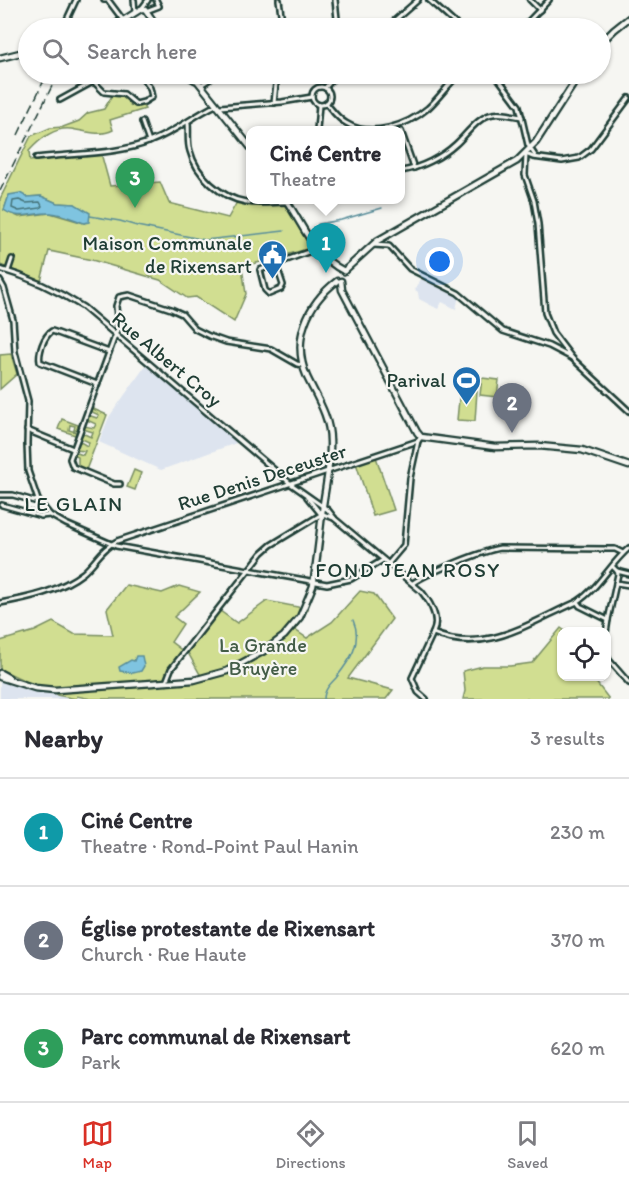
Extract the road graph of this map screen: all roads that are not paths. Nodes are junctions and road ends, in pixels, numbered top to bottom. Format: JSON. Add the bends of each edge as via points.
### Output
{"nodes":[{"id":1,"x":76,"y":0,"type":"edge"},
{"id":2,"x":107,"y":0,"type":"edge"},
{"id":3,"x":134,"y":0,"type":"edge"},
{"id":4,"x":148,"y":0,"type":"edge"},
{"id":5,"x":156,"y":0,"type":"edge"},
{"id":6,"x":279,"y":0,"type":"edge"},
{"id":7,"x":335,"y":0,"type":"edge"},
{"id":8,"x":418,"y":0,"type":"edge"},
{"id":9,"x":429,"y":0,"type":"edge"},
{"id":10,"x":530,"y":0,"type":"edge"},
{"id":11,"x":549,"y":0,"type":"edge"},
{"id":12,"x":143,"y":9,"type":"junction"},
{"id":13,"x":540,"y":10,"type":"junction"},
{"id":14,"x":135,"y":12,"type":"junction"},
{"id":15,"x":67,"y":18,"type":"edge"},
{"id":16,"x":121,"y":18,"type":"edge"},
{"id":17,"x":128,"y":18,"type":"edge"},
{"id":18,"x":150,"y":18,"type":"edge"},
{"id":19,"x":282,"y":18,"type":"edge"},
{"id":20,"x":337,"y":18,"type":"edge"},
{"id":21,"x":397,"y":18,"type":"edge"},
{"id":22,"x":449,"y":18,"type":"edge"},
{"id":23,"x":532,"y":18,"type":"edge"},
{"id":24,"x":629,"y":18,"type":"edge"},
{"id":25,"x":611,"y":33,"type":"edge"},
{"id":26,"x":18,"y":54,"type":"edge"},
{"id":27,"x":0,"y":58,"type":"edge"},
{"id":28,"x":88,"y":84,"type":"edge"},
{"id":29,"x":96,"y":84,"type":"edge"},
{"id":30,"x":147,"y":84,"type":"edge"},
{"id":31,"x":201,"y":84,"type":"edge"},
{"id":32,"x":276,"y":84,"type":"edge"},
{"id":33,"x":328,"y":84,"type":"edge"},
{"id":34,"x":451,"y":84,"type":"edge"},
{"id":35,"x":502,"y":84,"type":"edge"},
{"id":36,"x":573,"y":84,"type":"edge"},
{"id":37,"x":325,"y":88,"type":"junction"},
{"id":38,"x":312,"y":97,"type":"junction"},
{"id":39,"x":629,"y":98,"type":"edge"},
{"id":40,"x":60,"y":100,"type":"dead end"},
{"id":41,"x":274,"y":103,"type":"junction"},
{"id":42,"x":326,"y":103,"type":"junction"},
{"id":43,"x":319,"y":105,"type":"junction"},
{"id":44,"x":217,"y":106,"type":"junction"},
{"id":45,"x":522,"y":117,"type":"junction"},
{"id":46,"x":142,"y":122,"type":"dead end"},
{"id":47,"x":188,"y":123,"type":"junction"},
{"id":48,"x":317,"y":126,"type":"edge"},
{"id":49,"x":352,"y":126,"type":"edge"},
{"id":50,"x":399,"y":126,"type":"edge"},
{"id":51,"x":246,"y":141,"type":"edge"},
{"id":52,"x":149,"y":142,"type":"junction"},
{"id":53,"x":405,"y":142,"type":"edge"},
{"id":54,"x":531,"y":149,"type":"junction"},
{"id":55,"x":526,"y":154,"type":"junction"},
{"id":56,"x":36,"y":158,"type":"dead end"},
{"id":57,"x":537,"y":158,"type":"junction"},
{"id":58,"x":414,"y":168,"type":"junction"},
{"id":59,"x":405,"y":170,"type":"edge"},
{"id":60,"x":246,"y":202,"type":"edge"},
{"id":61,"x":290,"y":204,"type":"edge"},
{"id":62,"x":371,"y":245,"type":"junction"},
{"id":63,"x":316,"y":249,"type":"junction"},
{"id":64,"x":12,"y":259,"type":"dead end"},
{"id":65,"x":276,"y":264,"type":"junction"},
{"id":66,"x":0,"y":269,"type":"edge"},
{"id":67,"x":8,"y":271,"type":"junction"},
{"id":68,"x":337,"y":272,"type":"junction"},
{"id":69,"x":0,"y":281,"type":"edge"},
{"id":70,"x":339,"y":281,"type":"junction"},
{"id":71,"x":330,"y":286,"type":"junction"},
{"id":72,"x":342,"y":290,"type":"junction"},
{"id":73,"x":116,"y":336,"type":"junction"},
{"id":74,"x":109,"y":352,"type":"junction"},
{"id":75,"x":572,"y":358,"type":"junction"},
{"id":76,"x":303,"y":365,"type":"junction"},
{"id":77,"x":97,"y":384,"type":"junction"},
{"id":78,"x":629,"y":411,"type":"edge"},
{"id":79,"x":27,"y":430,"type":"junction"},
{"id":80,"x":420,"y":439,"type":"junction"},
{"id":81,"x":73,"y":449,"type":"junction"},
{"id":82,"x":629,"y":466,"type":"edge"},
{"id":83,"x":328,"y":470,"type":"junction"},
{"id":84,"x":120,"y":484,"type":"dead end"},
{"id":85,"x":291,"y":484,"type":"junction"},
{"id":86,"x":302,"y":492,"type":"junction"},
{"id":87,"x":0,"y":495,"type":"edge"},
{"id":88,"x":38,"y":500,"type":"junction"},
{"id":89,"x":2,"y":505,"type":"dead end"},
{"id":90,"x":323,"y":507,"type":"junction"},
{"id":91,"x":50,"y":514,"type":"junction"},
{"id":92,"x":322,"y":514,"type":"junction"},
{"id":93,"x":335,"y":519,"type":"junction"},
{"id":94,"x":110,"y":544,"type":"junction"},
{"id":95,"x":629,"y":548,"type":"edge"},
{"id":96,"x":623,"y":553,"type":"junction"},
{"id":97,"x":383,"y":560,"type":"junction"},
{"id":98,"x":388,"y":564,"type":"junction"},
{"id":99,"x":612,"y":566,"type":"junction"},
{"id":100,"x":249,"y":570,"type":"junction"},
{"id":101,"x":618,"y":571,"type":"junction"},
{"id":102,"x":629,"y":574,"type":"edge"},
{"id":103,"x":314,"y":582,"type":"junction"},
{"id":104,"x":413,"y":583,"type":"junction"},
{"id":105,"x":616,"y":583,"type":"junction"},
{"id":106,"x":629,"y":585,"type":"edge"},
{"id":107,"x":577,"y":602,"type":"junction"},
{"id":108,"x":0,"y":603,"type":"edge"},
{"id":109,"x":608,"y":620,"type":"junction"},
{"id":110,"x":607,"y":627,"type":"edge"},
{"id":111,"x":433,"y":633,"type":"junction"},
{"id":112,"x":611,"y":662,"type":"edge"},
{"id":113,"x":0,"y":675,"type":"edge"},
{"id":114,"x":166,"y":682,"type":"junction"},
{"id":115,"x":629,"y":683,"type":"edge"},
{"id":116,"x":426,"y":699,"type":"edge"}],
"edges":[{"from":1,"to":15,"type":"street"},
{"from":2,"to":16,"type":"street"},
{"from":3,"to":12,"type":"street"},
{"from":3,"to":14,"type":"street"},
{"from":4,"to":12,"type":"street"},
{"from":5,"to":12,"type":"street","via":[[159,6]]},
{"from":6,"to":19,"type":"street"},
{"from":7,"to":20,"type":"street"},
{"from":8,"to":21,"type":"street"},
{"from":9,"to":22,"type":"street"},
{"from":10,"to":13,"type":"street"},
{"from":11,"to":13,"type":"street"},
{"from":12,"to":14,"type":"main road"},
{"from":12,"to":18,"type":"main road"},
{"from":13,"to":23,"type":"street"},
{"from":14,"to":17,"type":"main road"},
{"from":24,"to":25,"type":"main road"},
{"from":26,"to":27,"type":"main road"},
{"from":28,"to":40,"type":"street"},
{"from":29,"to":30,"type":"street","via":[[105,92],[123,94],[138,104],[152,95]]},
{"from":31,"to":44,"type":"main road"},
{"from":32,"to":41,"type":"street"},
{"from":33,"to":37,"type":"street"},
{"from":34,"to":50,"type":"street","via":[[428,108]]},
{"from":35,"to":45,"type":"street","via":[[519,106]]},
{"from":36,"to":54,"type":"main road"},
{"from":37,"to":38,"type":"street","via":[[317,89]]},
{"from":37,"to":42,"type":"street","via":[[329,95]]},
{"from":38,"to":41,"type":"street"},
{"from":38,"to":43,"type":"street"},
{"from":39,"to":57,"type":"street","via":[[585,155],[570,161]]},
{"from":41,"to":44,"type":"street"},
{"from":42,"to":43,"type":"street"},
{"from":42,"to":49,"type":"street","via":[[339,119]]},
{"from":43,"to":48,"type":"street"},
{"from":44,"to":47,"type":"street"},
{"from":44,"to":51,"type":"main road"},
{"from":45,"to":54,"type":"street"},
{"from":45,"to":58,"type":"street","via":[[488,116],[449,150]]},
{"from":46,"to":52,"type":"street"},
{"from":47,"to":52,"type":"street"},
{"from":47,"to":60,"type":"street","via":[[193,159],[204,176],[217,189]]},
{"from":52,"to":56,"type":"street","via":[[116,150]]},
{"from":53,"to":58,"type":"street"},
{"from":54,"to":55,"type":"main road"},
{"from":54,"to":57,"type":"street"},
{"from":55,"to":57,"type":"street"},
{"from":55,"to":62,"type":"main road","via":[[510,167]]},
{"from":55,"to":75,"type":"street","via":[[525,175],[538,224],[545,313],[553,333]]},
{"from":58,"to":59,"type":"street"},
{"from":61,"to":63,"type":"main road"},
{"from":62,"to":68,"type":"main road"},
{"from":62,"to":75,"type":"street","via":[[389,246],[410,269],[458,293],[503,331]]},
{"from":63,"to":65,"type":"street"},
{"from":63,"to":68,"type":"main road"},
{"from":64,"to":67,"type":"street"},
{"from":65,"to":65,"type":"street","via":[[283,285],[269,294],[259,272]]},
{"from":66,"to":67,"type":"street","name":"Rue Albert Croy"},
{"from":67,"to":73,"type":"street","name":"Rue Albert Croy","via":[[73,300]]},
{"from":68,"to":70,"type":"main road"},
{"from":68,"to":70,"type":"main road","via":[[345,276]]},
{"from":69,"to":79,"type":"street","via":[[14,320],[15,352],[29,407]]},
{"from":70,"to":71,"type":"main road"},
{"from":70,"to":72,"type":"main road"},
{"from":71,"to":72,"type":"main road"},
{"from":71,"to":76,"type":"main road","via":[[306,320],[301,342]]},
{"from":72,"to":80,"type":"main road"},
{"from":73,"to":74,"type":"street"},
{"from":73,"to":76,"type":"street","via":[[116,302],[126,295],[177,311],[209,336],[271,349]]},
{"from":73,"to":85,"type":"street","name":"Rue Albert Croy"},
{"from":74,"to":77,"type":"street"},
{"from":74,"to":77,"type":"street","via":[[52,330],[47,334],[38,358],[41,364]]},
{"from":75,"to":78,"type":"street"},
{"from":76,"to":83,"type":"main road","via":[[327,420]]},
{"from":77,"to":81,"type":"street"},
{"from":79,"to":81,"type":"street"},
{"from":79,"to":88,"type":"street","via":[[28,471]]},
{"from":80,"to":82,"type":"main road","via":[[582,450]]},
{"from":80,"to":83,"type":"street","name":"Rue Denis Deceuster"},
{"from":80,"to":98,"type":"street","via":[[410,478],[404,545]]},
{"from":81,"to":84,"type":"street","via":[[73,467]]},
{"from":83,"to":85,"type":"street","name":"Rue Denis Deceuster"},
{"from":83,"to":90,"type":"main road"},
{"from":85,"to":86,"type":"street","name":"Rue Albert Croy"},
{"from":85,"to":94,"type":"street","name":"Rue Denis Deceuster"},
{"from":86,"to":90,"type":"street","name":"Rue Albert Croy"},
{"from":86,"to":92,"type":"street","name":"Rue Albert Croy"},
{"from":87,"to":88,"type":"street"},
{"from":88,"to":91,"type":"street"},
{"from":89,"to":91,"type":"street","via":[[41,516]]},
{"from":90,"to":92,"type":"main road"},
{"from":90,"to":93,"type":"street","name":"Rue Albert Croy"},
{"from":91,"to":94,"type":"street"},
{"from":92,"to":93,"type":"street"},
{"from":92,"to":100,"type":"street","via":[[271,545]]},
{"from":92,"to":103,"type":"main road"},
{"from":93,"to":97,"type":"street"},
{"from":94,"to":100,"type":"street"},
{"from":94,"to":108,"type":"street","via":[[70,582],[38,595]]},
{"from":95,"to":96,"type":"street"},
{"from":96,"to":99,"type":"street"},
{"from":96,"to":104,"type":"street","via":[[615,549],[500,548]]},
{"from":97,"to":98,"type":"street"},
{"from":97,"to":103,"type":"street","via":[[347,581]]},
{"from":98,"to":104,"type":"street"},
{"from":99,"to":101,"type":"street"},
{"from":99,"to":107,"type":"street"},
{"from":100,"to":103,"type":"street"},
{"from":100,"to":114,"type":"street","via":[[171,669]]},
{"from":101,"to":102,"type":"street"},
{"from":101,"to":105,"type":"street"},
{"from":103,"to":114,"type":"main road","via":[[300,617],[275,644],[216,676]]},
{"from":104,"to":111,"type":"street","via":[[431,606],[436,628]]},
{"from":105,"to":106,"type":"street"},
{"from":105,"to":109,"type":"street"},
{"from":107,"to":109,"type":"street"},
{"from":107,"to":111,"type":"street","via":[[491,639],[462,642]]},
{"from":109,"to":110,"type":"street"},
{"from":111,"to":116,"type":"street","via":[[412,678]]},
{"from":112,"to":115,"type":"street"},
{"from":113,"to":114,"type":"main road","via":[[35,688],[55,690]]}]}
